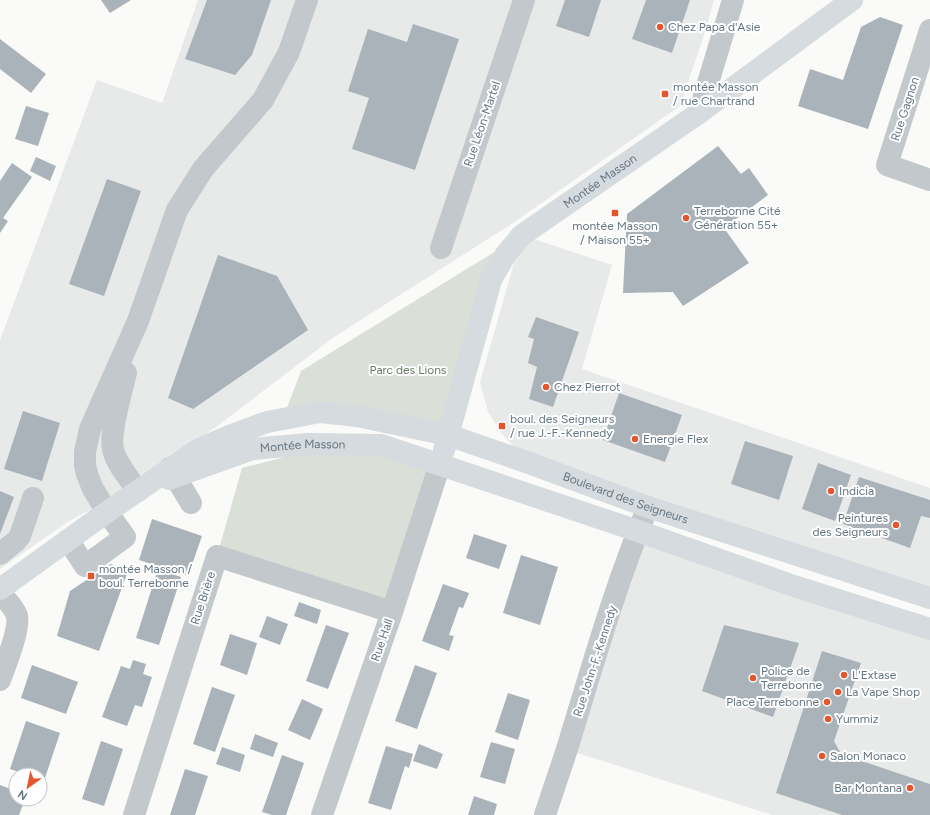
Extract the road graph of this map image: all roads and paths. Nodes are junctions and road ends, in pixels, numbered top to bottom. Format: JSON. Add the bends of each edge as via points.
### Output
{"nodes":[{"id":1,"x":308,"y":0,"type":"edge"},
{"id":2,"x":524,"y":0,"type":"edge"},
{"id":3,"x":733,"y":0,"type":"edge"},
{"id":4,"x":852,"y":0,"type":"edge"},
{"id":5,"x":930,"y":30,"type":"edge"},
{"id":6,"x":699,"y":113,"type":"junction"},
{"id":7,"x":930,"y":180,"type":"edge"},
{"id":8,"x":441,"y":248,"type":"dead end"},
{"id":9,"x":138,"y":321,"type":"junction"},
{"id":10,"x":448,"y":435,"type":"junction"},
{"id":11,"x":440,"y":464,"type":"junction"},
{"id":12,"x":173,"y":472,"type":"junction"},
{"id":13,"x":138,"y":491,"type":"junction"},
{"id":14,"x":34,"y":498,"type":"dead end"},
{"id":15,"x":191,"y":503,"type":"dead end"},
{"id":16,"x":648,"y":507,"type":"junction"},
{"id":17,"x":107,"y":512,"type":"junction"},
{"id":18,"x":638,"y":531,"type":"junction"},
{"id":19,"x":68,"y":540,"type":"junction"},
{"id":20,"x":0,"y":554,"type":"edge"},
{"id":21,"x":804,"y":557,"type":"junction"},
{"id":22,"x":794,"y":586,"type":"junction"},
{"id":23,"x":0,"y":589,"type":"edge"},
{"id":24,"x":0,"y":594,"type":"edge"},
{"id":25,"x":930,"y":598,"type":"edge"},
{"id":26,"x":392,"y":612,"type":"junction"},
{"id":27,"x":930,"y":629,"type":"edge"},
{"id":28,"x":0,"y":680,"type":"edge"},
{"id":29,"x":134,"y":815,"type":"edge"},
{"id":30,"x":322,"y":815,"type":"edge"},
{"id":31,"x":545,"y":815,"type":"edge"}],
"edges":[{"from":1,"to":9,"type":"street","via":[[289,52],[263,100],[203,169],[177,210]]},
{"from":2,"to":8,"type":"street","name":"Rue Léon-Martel"},
{"from":3,"to":6,"type":"street"},
{"from":4,"to":6,"type":"main road","name":"Montée Masson"},
{"from":5,"to":7,"type":"street","name":"Rue Gagnon","via":[[887,165]]},
{"from":6,"to":10,"type":"main road","name":"Montée Masson","via":[[522,236],[506,254],[491,280]]},
{"from":9,"to":13,"type":"street","via":[[112,435],[112,448],[121,467]]},
{"from":9,"to":17,"type":"street","via":[[87,440],[87,474]]},
{"from":10,"to":11,"type":"main road","name":"Montée Masson"},
{"from":10,"to":12,"type":"main road","name":"Montée Masson","via":[[357,416],[320,412],[282,418],[247,428],[199,449]]},
{"from":10,"to":16,"type":"main road","name":"Boulevard des Seigneurs"},
{"from":11,"to":12,"type":"main road","name":"Montée Masson","via":[[381,445],[308,444],[253,449]]},
{"from":11,"to":18,"type":"main road"},
{"from":11,"to":26,"type":"street","name":"Rue Hall"},
{"from":12,"to":13,"type":"main road","name":"Montée Masson"},
{"from":12,"to":15,"type":"street"},
{"from":13,"to":17,"type":"main road","name":"Montée Masson"},
{"from":14,"to":20,"type":"street","via":[[20,536]]},
{"from":16,"to":18,"type":"street","name":"Rue John-F.-Kennedy"},
{"from":16,"to":21,"type":"main road","name":"Boulevard des Seigneurs"},
{"from":17,"to":19,"type":"main road","name":"Montée Masson"},
{"from":17,"to":19,"type":"street","via":[[125,537],[85,566]]},
{"from":18,"to":22,"type":"main road"},
{"from":18,"to":31,"type":"street","name":"Rue John-F.-Kennedy"},
{"from":19,"to":23,"type":"main road","name":"Montée Masson"},
{"from":21,"to":22,"type":"main road"},
{"from":21,"to":25,"type":"main road","name":"Boulevard des Seigneurs"},
{"from":22,"to":27,"type":"main road"},
{"from":24,"to":28,"type":"street","via":[[14,609],[17,618],[16,630]]},
{"from":26,"to":29,"type":"street","name":"Rue Brière","via":[[217,556]]},
{"from":26,"to":30,"type":"street","name":"Rue Hall"}]}
